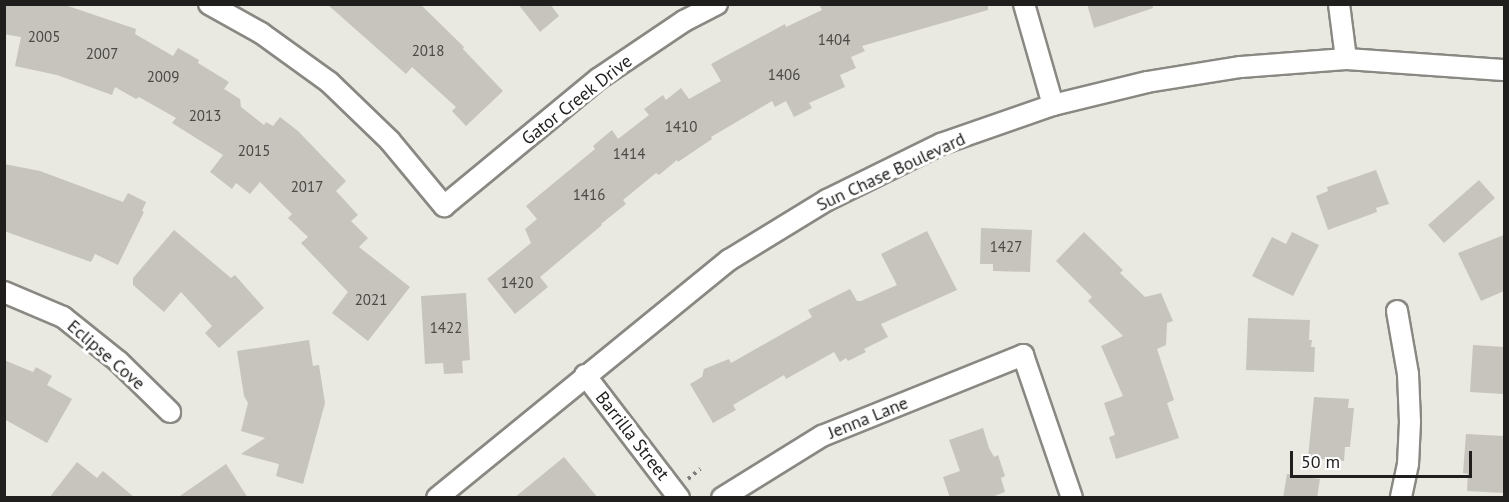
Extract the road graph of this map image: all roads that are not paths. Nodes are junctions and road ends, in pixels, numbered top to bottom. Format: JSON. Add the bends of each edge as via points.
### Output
{"nodes":[{"id":1,"x":209,"y":4,"type":"edge"},
{"id":2,"x":717,"y":4,"type":"edge"},
{"id":3,"x":1024,"y":4,"type":"edge"},
{"id":4,"x":1339,"y":4,"type":"edge"},
{"id":5,"x":1346,"y":59,"type":"junction"},
{"id":6,"x":1504,"y":70,"type":"edge"},
{"id":7,"x":1053,"y":105,"type":"junction"},
{"id":8,"x":4,"y":292,"type":"edge"},
{"id":9,"x":1397,"y":311,"type":"dead end"},
{"id":10,"x":585,"y":375,"type":"junction"},
{"id":11,"x":170,"y":412,"type":"dead end"},
{"id":12,"x":437,"y":498,"type":"edge"},
{"id":13,"x":679,"y":498,"type":"edge"},
{"id":14,"x":722,"y":498,"type":"edge"},
{"id":15,"x":1072,"y":498,"type":"edge"},
{"id":16,"x":1401,"y":498,"type":"edge"}],
"edges":[{"from":1,"to":2,"type":"street","name":"Gator Creek Drive","via":[[261,33],[329,82],[390,141],[444,206],[598,80],[684,21]]},
{"from":3,"to":7,"type":"street"},
{"from":4,"to":5,"type":"street"},
{"from":5,"to":6,"type":"street","name":"Sun Chase Boulevard"},
{"from":5,"to":7,"type":"street","name":"Sun Chase Boulevard","via":[[1147,82]]},
{"from":7,"to":10,"type":"street","name":"Sun Chase Boulevard","via":[[942,144],[827,200],[729,260]]},
{"from":8,"to":11,"type":"street","name":"Eclipse Cove","via":[[63,317],[118,361]]},
{"from":9,"to":16,"type":"street","via":[[1408,374],[1410,422]]},
{"from":10,"to":12,"type":"street","name":"Sun Chase Boulevard"},
{"from":10,"to":13,"type":"street","name":"Barrilla Street"},
{"from":14,"to":15,"type":"street","name":"Jenna Lane","via":[[822,436],[1023,355]]}]}
